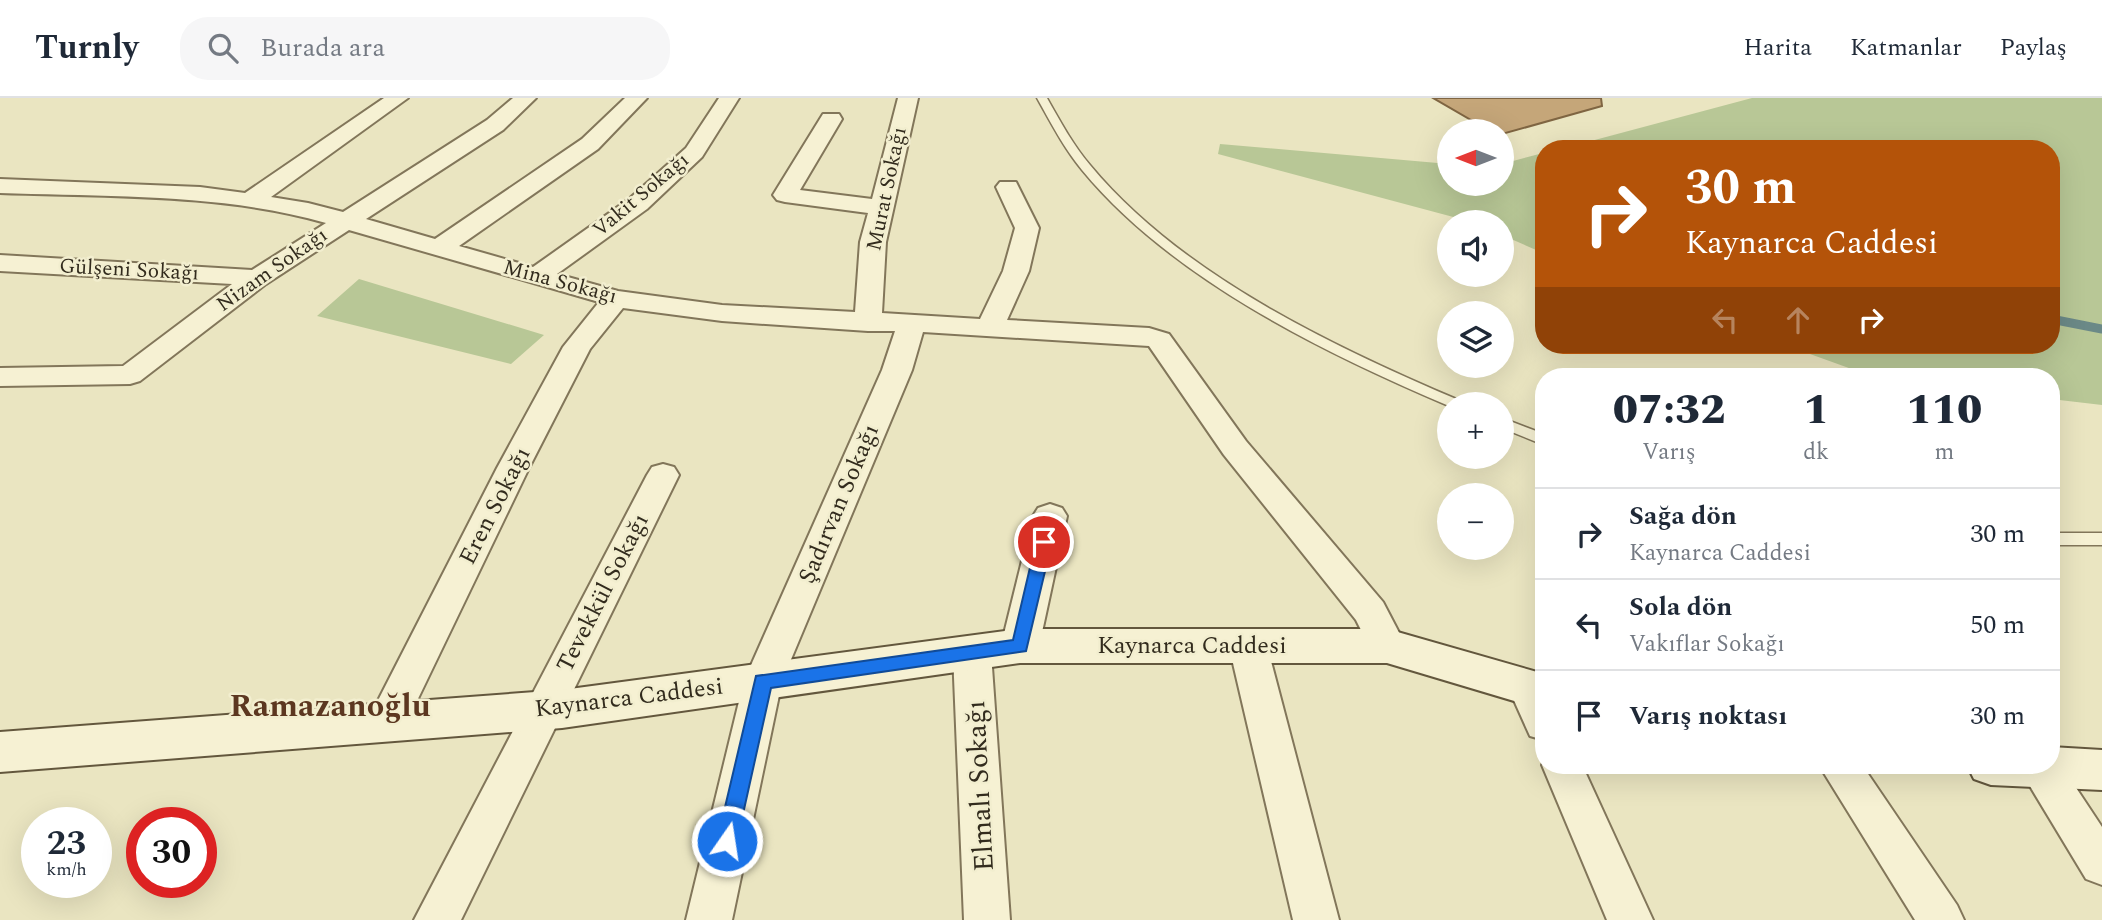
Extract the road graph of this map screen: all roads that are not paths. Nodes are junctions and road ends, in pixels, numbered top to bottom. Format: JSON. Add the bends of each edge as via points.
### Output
{"nodes":[{"id":1,"x":398,"y":98,"type":"edge"},
{"id":2,"x":526,"y":98,"type":"edge"},
{"id":3,"x":637,"y":98,"type":"edge"},
{"id":4,"x":729,"y":98,"type":"edge"},
{"id":5,"x":908,"y":98,"type":"edge"},
{"id":6,"x":1042,"y":98,"type":"edge"},
{"id":7,"x":831,"y":119,"type":"dead end"},
{"id":8,"x":1,"y":185,"type":"edge"},
{"id":9,"x":1008,"y":187,"type":"dead end"},
{"id":10,"x":250,"y":201,"type":"junction"},
{"id":11,"x":881,"y":207,"type":"junction"},
{"id":12,"x":343,"y":220,"type":"junction"},
{"id":13,"x":439,"y":248,"type":"junction"},
{"id":14,"x":0,"y":263,"type":"edge"},
{"id":15,"x":537,"y":276,"type":"junction"},
{"id":16,"x":257,"y":278,"type":"junction"},
{"id":17,"x":616,"y":299,"type":"junction"},
{"id":18,"x":868,"y":323,"type":"junction"},
{"id":19,"x":911,"y":325,"type":"junction"},
{"id":20,"x":989,"y":329,"type":"junction"},
{"id":21,"x":0,"y":377,"type":"edge"},
{"id":22,"x":1437,"y":395,"type":"edge"},
{"id":23,"x":1514,"y":428,"type":"edge"},
{"id":24,"x":1535,"y":436,"type":"edge"},
{"id":25,"x":663,"y":475,"type":"dead end"},
{"id":26,"x":1050,"y":516,"type":"dead end"},
{"id":27,"x":2060,"y":539,"type":"edge"},
{"id":28,"x":2102,"y":539,"type":"edge"},
{"id":29,"x":1020,"y":646,"type":"junction"},
{"id":30,"x":1248,"y":646,"type":"junction"},
{"id":31,"x":1387,"y":646,"type":"junction"},
{"id":32,"x":972,"y":653,"type":"junction"},
{"id":33,"x":763,"y":681,"type":"junction"},
{"id":34,"x":1535,"y":700,"type":"edge"},
{"id":35,"x":542,"y":710,"type":"junction"},
{"id":36,"x":387,"y":722,"type":"junction"},
{"id":37,"x":0,"y":752,"type":"edge"},
{"id":38,"x":2060,"y":769,"type":"edge"},
{"id":39,"x":2102,"y":770,"type":"edge"},
{"id":40,"x":1566,"y":774,"type":"edge"},
{"id":41,"x":1845,"y":774,"type":"edge"},
{"id":42,"x":2044,"y":774,"type":"edge"},
{"id":43,"x":2102,"y":865,"type":"edge"},
{"id":44,"x":437,"y":920,"type":"edge"},
{"id":45,"x":709,"y":920,"type":"edge"},
{"id":46,"x":988,"y":920,"type":"edge"},
{"id":47,"x":1316,"y":920,"type":"edge"},
{"id":48,"x":1630,"y":920,"type":"edge"},
{"id":49,"x":1941,"y":920,"type":"edge"}],
"edges":[{"from":1,"to":10,"type":"street"},
{"from":2,"to":12,"type":"street","name":"Nizam Sokağı","via":[[495,125]]},
{"from":3,"to":13,"type":"street","via":[[590,144]]},
{"from":4,"to":15,"type":"street","name":"Vakit Sokağı","via":[[694,152],[638,204]]},
{"from":5,"to":11,"type":"street","name":"Murat Sokağı"},
{"from":6,"to":22,"type":"lane","via":[[1082,163],[1157,236],[1195,265],[1295,329]]},
{"from":7,"to":11,"type":"street","via":[[785,195]]},
{"from":8,"to":10,"type":"street","name":"Mina Sokağı","via":[[200,194]]},
{"from":9,"to":20,"type":"street","via":[[1027,228],[1016,271]]},
{"from":10,"to":12,"type":"street","name":"Mina Sokağı"},
{"from":11,"to":18,"type":"street","name":"Murat Sokağı","via":[[873,242]]},
{"from":12,"to":13,"type":"street","name":"Mina Sokağı"},
{"from":12,"to":16,"type":"street","name":"Nizam Sokağı"},
{"from":13,"to":15,"type":"street","name":"Mina Sokağı"},
{"from":14,"to":16,"type":"street","name":"Gülşeni Sokağı"},
{"from":15,"to":17,"type":"street","name":"Mina Sokağı"},
{"from":16,"to":21,"type":"street","name":"Nizam Sokağı","via":[[130,375]]},
{"from":17,"to":18,"type":"street","name":"Mina Sokağı","via":[[722,313]]},
{"from":17,"to":36,"type":"street","name":"Eren Sokağı","via":[[577,347]]},
{"from":18,"to":19,"type":"street","name":"Mina Sokağı"},
{"from":19,"to":20,"type":"street","name":"Mina Sokağı"},
{"from":19,"to":33,"type":"street","name":"Şadırvan Sokağı","via":[[897,370]]},
{"from":20,"to":31,"type":"street","name":"Mina Sokağı","via":[[1159,340],[1235,447],[1370,612]]},
{"from":23,"to":24,"type":"lane"},
{"from":25,"to":35,"type":"street","name":"Tevekkül Sokağı"},
{"from":26,"to":29,"type":"street"},
{"from":27,"to":28,"type":"lane"},
{"from":29,"to":30,"type":"main road","name":"Kaynarca Caddesi"},
{"from":29,"to":32,"type":"main road","name":"Kaynarca Caddesi"},
{"from":30,"to":31,"type":"main road","name":"Kaynarca Caddesi"},
{"from":30,"to":47,"type":"street"},
{"from":31,"to":34,"type":"main road","name":"Kaynarca Caddesi"},
{"from":32,"to":33,"type":"main road","name":"Kaynarca Caddesi"},
{"from":32,"to":46,"type":"street","name":"Elmalı Sokağı"},
{"from":33,"to":35,"type":"main road","name":"Kaynarca Caddesi"},
{"from":33,"to":45,"type":"street","name":"Şadırvan Sokağı"},
{"from":35,"to":36,"type":"main road","name":"Kaynarca Caddesi"},
{"from":35,"to":44,"type":"street","name":"Tevekkül Sokağı"},
{"from":36,"to":37,"type":"main road","name":"Kaynarca Caddesi"},
{"from":38,"to":39,"type":"main road"},
{"from":40,"to":48,"type":"street"},
{"from":41,"to":49,"type":"street"},
{"from":42,"to":43,"type":"street"}]}
